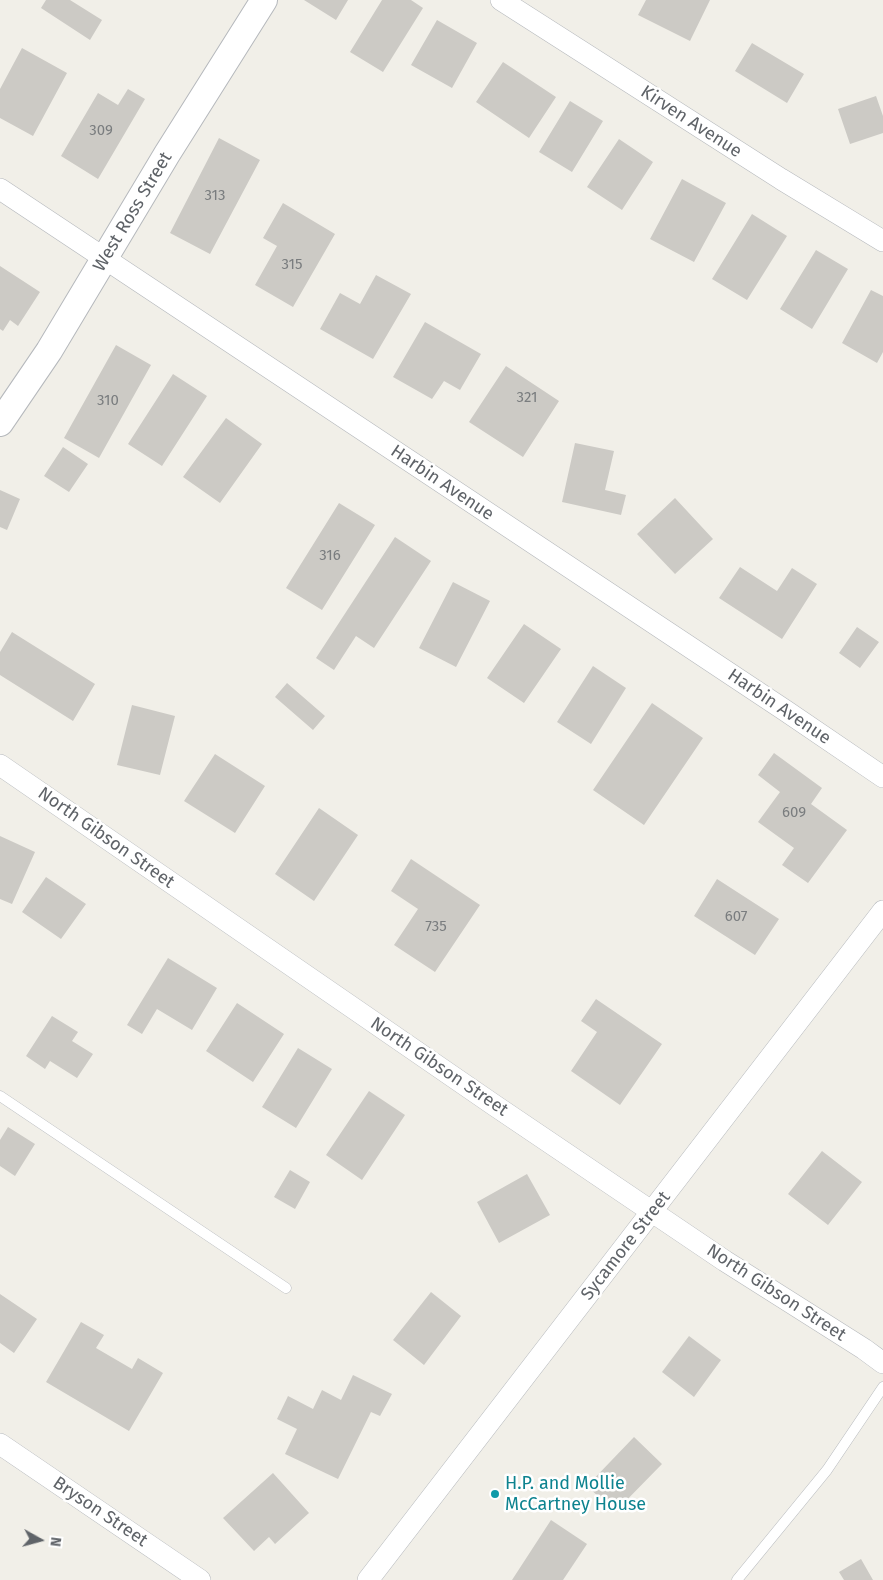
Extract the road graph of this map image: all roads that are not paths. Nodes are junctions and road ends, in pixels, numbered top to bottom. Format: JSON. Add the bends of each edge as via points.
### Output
{"nodes":[{"id":1,"x":264,"y":0,"type":"edge"},
{"id":2,"x":501,"y":0,"type":"edge"},
{"id":3,"x":0,"y":189,"type":"edge"},
{"id":4,"x":883,"y":241,"type":"edge"},
{"id":5,"x":104,"y":259,"type":"junction"},
{"id":6,"x":0,"y":423,"type":"edge"},
{"id":7,"x":0,"y":765,"type":"edge"},
{"id":8,"x":883,"y":777,"type":"edge"},
{"id":9,"x":883,"y":911,"type":"edge"},
{"id":10,"x":0,"y":1096,"type":"edge"},
{"id":11,"x":652,"y":1211,"type":"junction"},
{"id":12,"x":286,"y":1288,"type":"dead end"},
{"id":13,"x":883,"y":1363,"type":"edge"},
{"id":14,"x":883,"y":1387,"type":"edge"},
{"id":15,"x":0,"y":1444,"type":"edge"},
{"id":16,"x":200,"y":1580,"type":"edge"},
{"id":17,"x":368,"y":1580,"type":"edge"},
{"id":18,"x":737,"y":1580,"type":"edge"}],
"edges":[{"from":1,"to":5,"type":"street","name":"West Ross Street"},
{"from":2,"to":4,"type":"street","name":"Kirven Avenue"},
{"from":3,"to":5,"type":"street","name":"Harbin Avenue"},
{"from":5,"to":6,"type":"street","name":"West Ross Street"},
{"from":5,"to":8,"type":"street","name":"Harbin Avenue"},
{"from":7,"to":11,"type":"street","name":"North Gibson Street"},
{"from":9,"to":11,"type":"street","name":"Sycamore Street"},
{"from":10,"to":12,"type":"lane"},
{"from":11,"to":13,"type":"street","name":"North Gibson Street"},
{"from":11,"to":17,"type":"street","name":"Sycamore Street"},
{"from":14,"to":18,"type":"lane","via":[[827,1470]]},
{"from":15,"to":16,"type":"street","name":"Bryson Street"}]}
